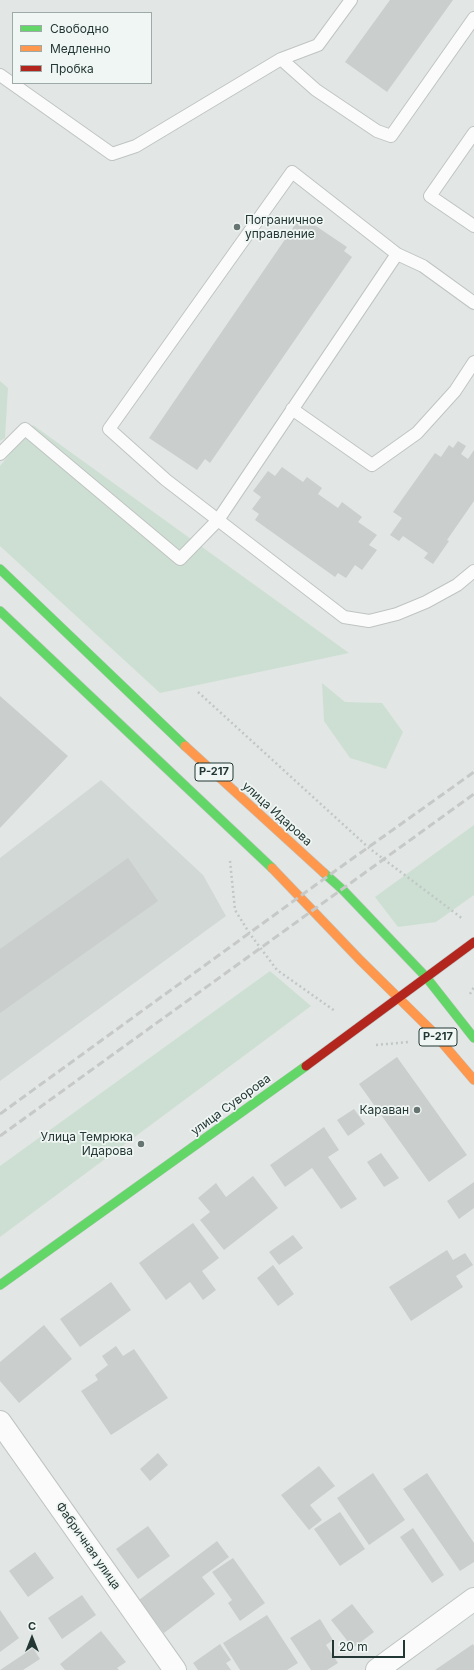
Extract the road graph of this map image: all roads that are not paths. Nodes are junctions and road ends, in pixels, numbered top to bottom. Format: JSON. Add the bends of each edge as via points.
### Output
{"nodes":[{"id":1,"x":351,"y":0,"type":"edge"},
{"id":2,"x":474,"y":18,"type":"edge"},
{"id":3,"x":281,"y":60,"type":"junction"},
{"id":4,"x":0,"y":75,"type":"edge"},
{"id":5,"x":12,"y":83,"type":"edge"},
{"id":6,"x":13,"y":84,"type":"edge"},
{"id":7,"x":474,"y":133,"type":"edge"},
{"id":8,"x":474,"y":226,"type":"edge"},
{"id":9,"x":397,"y":254,"type":"junction"},
{"id":10,"x":474,"y":303,"type":"edge"},
{"id":11,"x":474,"y":362,"type":"edge"},
{"id":12,"x":292,"y":409,"type":"junction"},
{"id":13,"x":0,"y":454,"type":"edge"},
{"id":14,"x":218,"y":520,"type":"junction"},
{"id":15,"x":0,"y":569,"type":"edge"},
{"id":16,"x":474,"y":571,"type":"edge"},
{"id":17,"x":0,"y":611,"type":"edge"},
{"id":18,"x":474,"y":942,"type":"edge"},
{"id":19,"x":426,"y":977,"type":"junction"},
{"id":20,"x":398,"y":998,"type":"junction"},
{"id":21,"x":474,"y":1038,"type":"edge"},
{"id":22,"x":474,"y":1080,"type":"edge"},
{"id":23,"x":0,"y":1285,"type":"edge"},
{"id":24,"x":0,"y":1422,"type":"edge"},
{"id":25,"x":474,"y":1599,"type":"edge"},
{"id":26,"x":175,"y":1670,"type":"edge"},
{"id":27,"x":377,"y":1670,"type":"edge"}],
"edges":[{"from":1,"to":3,"type":"lane","via":[[318,45]]},
{"from":2,"to":3,"type":"lane","via":[[391,136],[377,130],[316,90]]},
{"from":3,"to":6,"type":"lane","via":[[136,146],[112,154]]},
{"from":4,"to":5,"type":"lane"},
{"from":7,"to":8,"type":"lane","via":[[430,196]]},
{"from":9,"to":10,"type":"lane","via":[[423,266]]},
{"from":9,"to":12,"type":"lane"},
{"from":9,"to":14,"type":"lane","via":[[292,172],[109,429],[166,480]]},
{"from":11,"to":12,"type":"lane","via":[[455,391],[417,432],[372,465]]},
{"from":12,"to":14,"type":"lane"},
{"from":13,"to":14,"type":"lane","via":[[25,429],[180,559]]},
{"from":14,"to":16,"type":"lane","via":[[344,617],[369,621],[397,614],[457,585]]},
{"from":15,"to":19,"type":"main road","name":"улица Идарова","number":"Р-217","via":[[192,752],[328,876]]},
{"from":17,"to":20,"type":"main road","number":"Р-217","via":[[270,866]]},
{"from":18,"to":19,"type":"main road","name":"улица Суворова"},
{"from":19,"to":20,"type":"main road","name":"улица Суворова"},
{"from":19,"to":21,"type":"main road","name":"улица Идарова","number":"Р-217"},
{"from":20,"to":22,"type":"main road","number":"Р-217","via":[[433,1032]]},
{"from":20,"to":23,"type":"main road","name":"улица Суворова"},
{"from":24,"to":26,"type":"street","name":"Фабричная улица"},
{"from":25,"to":27,"type":"street"}]}
